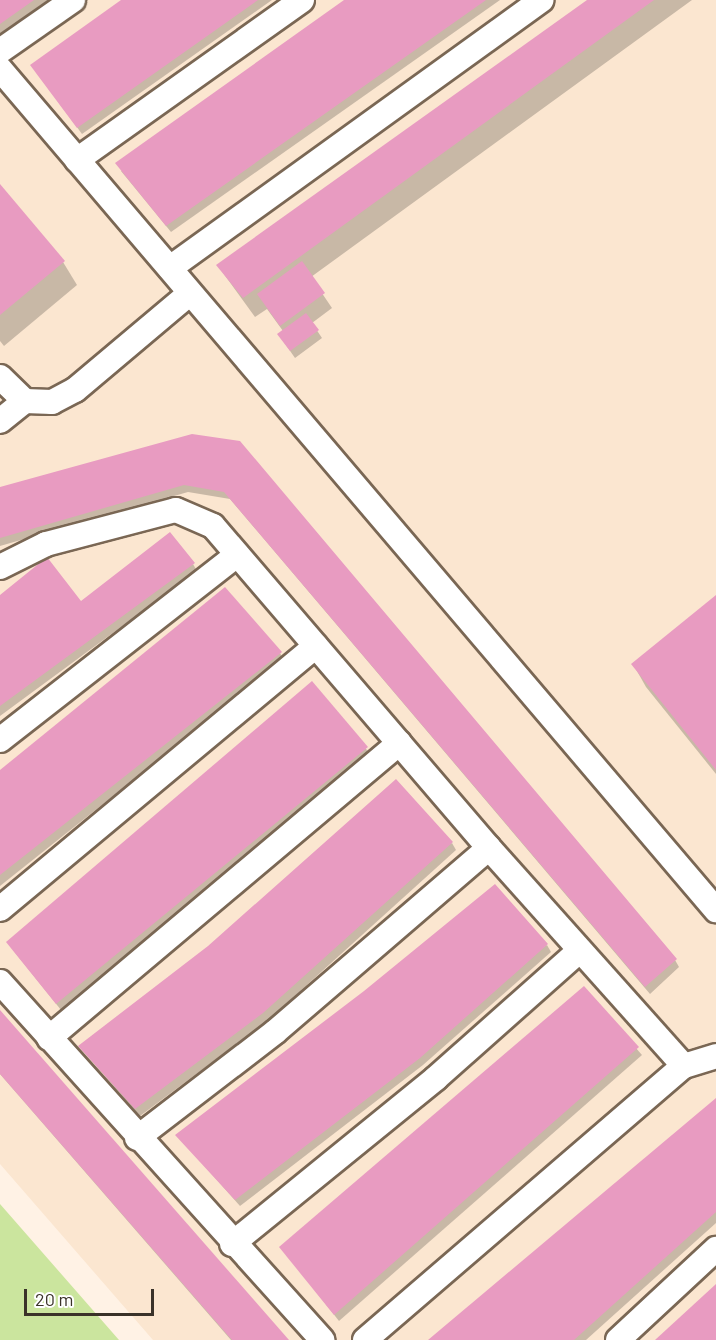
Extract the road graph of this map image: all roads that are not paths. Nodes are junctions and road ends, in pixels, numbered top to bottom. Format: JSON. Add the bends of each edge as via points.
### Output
{"nodes":[{"id":1,"x":73,"y":0,"type":"edge"},
{"id":2,"x":302,"y":0,"type":"edge"},
{"id":3,"x":541,"y":0,"type":"edge"},
{"id":4,"x":0,"y":51,"type":"edge"},
{"id":5,"x":0,"y":69,"type":"edge"},
{"id":6,"x":77,"y":160,"type":"junction"},
{"id":7,"x":170,"y":268,"type":"junction"},
{"id":8,"x":190,"y":293,"type":"junction"},
{"id":9,"x":0,"y":377,"type":"edge"},
{"id":10,"x":25,"y":401,"type":"junction"},
{"id":11,"x":0,"y":421,"type":"edge"},
{"id":12,"x":237,"y":555,"type":"junction"},
{"id":13,"x":0,"y":567,"type":"edge"},
{"id":14,"x":316,"y":646,"type":"junction"},
{"id":15,"x":0,"y":740,"type":"edge"},
{"id":16,"x":399,"y":743,"type":"junction"},
{"id":17,"x":489,"y":848,"type":"junction"},
{"id":18,"x":0,"y":909,"type":"edge"},
{"id":19,"x":716,"y":910,"type":"edge"},
{"id":20,"x":579,"y":951,"type":"junction"},
{"id":21,"x":0,"y":982,"type":"edge"},
{"id":22,"x":49,"y":1038,"type":"junction"},
{"id":23,"x":716,"y":1056,"type":"edge"},
{"id":24,"x":684,"y":1066,"type":"junction"},
{"id":25,"x":137,"y":1138,"type":"junction"},
{"id":26,"x":232,"y":1244,"type":"junction"},
{"id":27,"x":716,"y":1250,"type":"edge"},
{"id":28,"x":322,"y":1340,"type":"edge"},
{"id":29,"x":365,"y":1340,"type":"edge"},
{"id":30,"x":618,"y":1340,"type":"edge"}],
"edges":[{"from":1,"to":4,"type":"lane"},
{"from":2,"to":6,"type":"lane"},
{"from":3,"to":7,"type":"lane"},
{"from":5,"to":6,"type":"lane"},
{"from":6,"to":7,"type":"lane"},
{"from":7,"to":8,"type":"lane"},
{"from":8,"to":10,"type":"lane","via":[[75,390],[52,402]]},
{"from":8,"to":19,"type":"lane"},
{"from":9,"to":10,"type":"lane"},
{"from":10,"to":11,"type":"lane"},
{"from":12,"to":13,"type":"lane","via":[[213,526],[176,510],[46,544]]},
{"from":12,"to":14,"type":"lane"},
{"from":12,"to":15,"type":"lane"},
{"from":14,"to":16,"type":"lane"},
{"from":14,"to":18,"type":"lane"},
{"from":16,"to":17,"type":"lane"},
{"from":16,"to":22,"type":"lane"},
{"from":17,"to":20,"type":"lane"},
{"from":17,"to":25,"type":"lane","via":[[275,1032]]},
{"from":20,"to":24,"type":"lane"},
{"from":20,"to":26,"type":"lane","via":[[436,1078]]},
{"from":21,"to":22,"type":"lane"},
{"from":22,"to":25,"type":"lane"},
{"from":23,"to":24,"type":"lane"},
{"from":24,"to":29,"type":"lane"},
{"from":25,"to":26,"type":"lane"},
{"from":26,"to":28,"type":"lane"},
{"from":27,"to":30,"type":"lane"}]}
